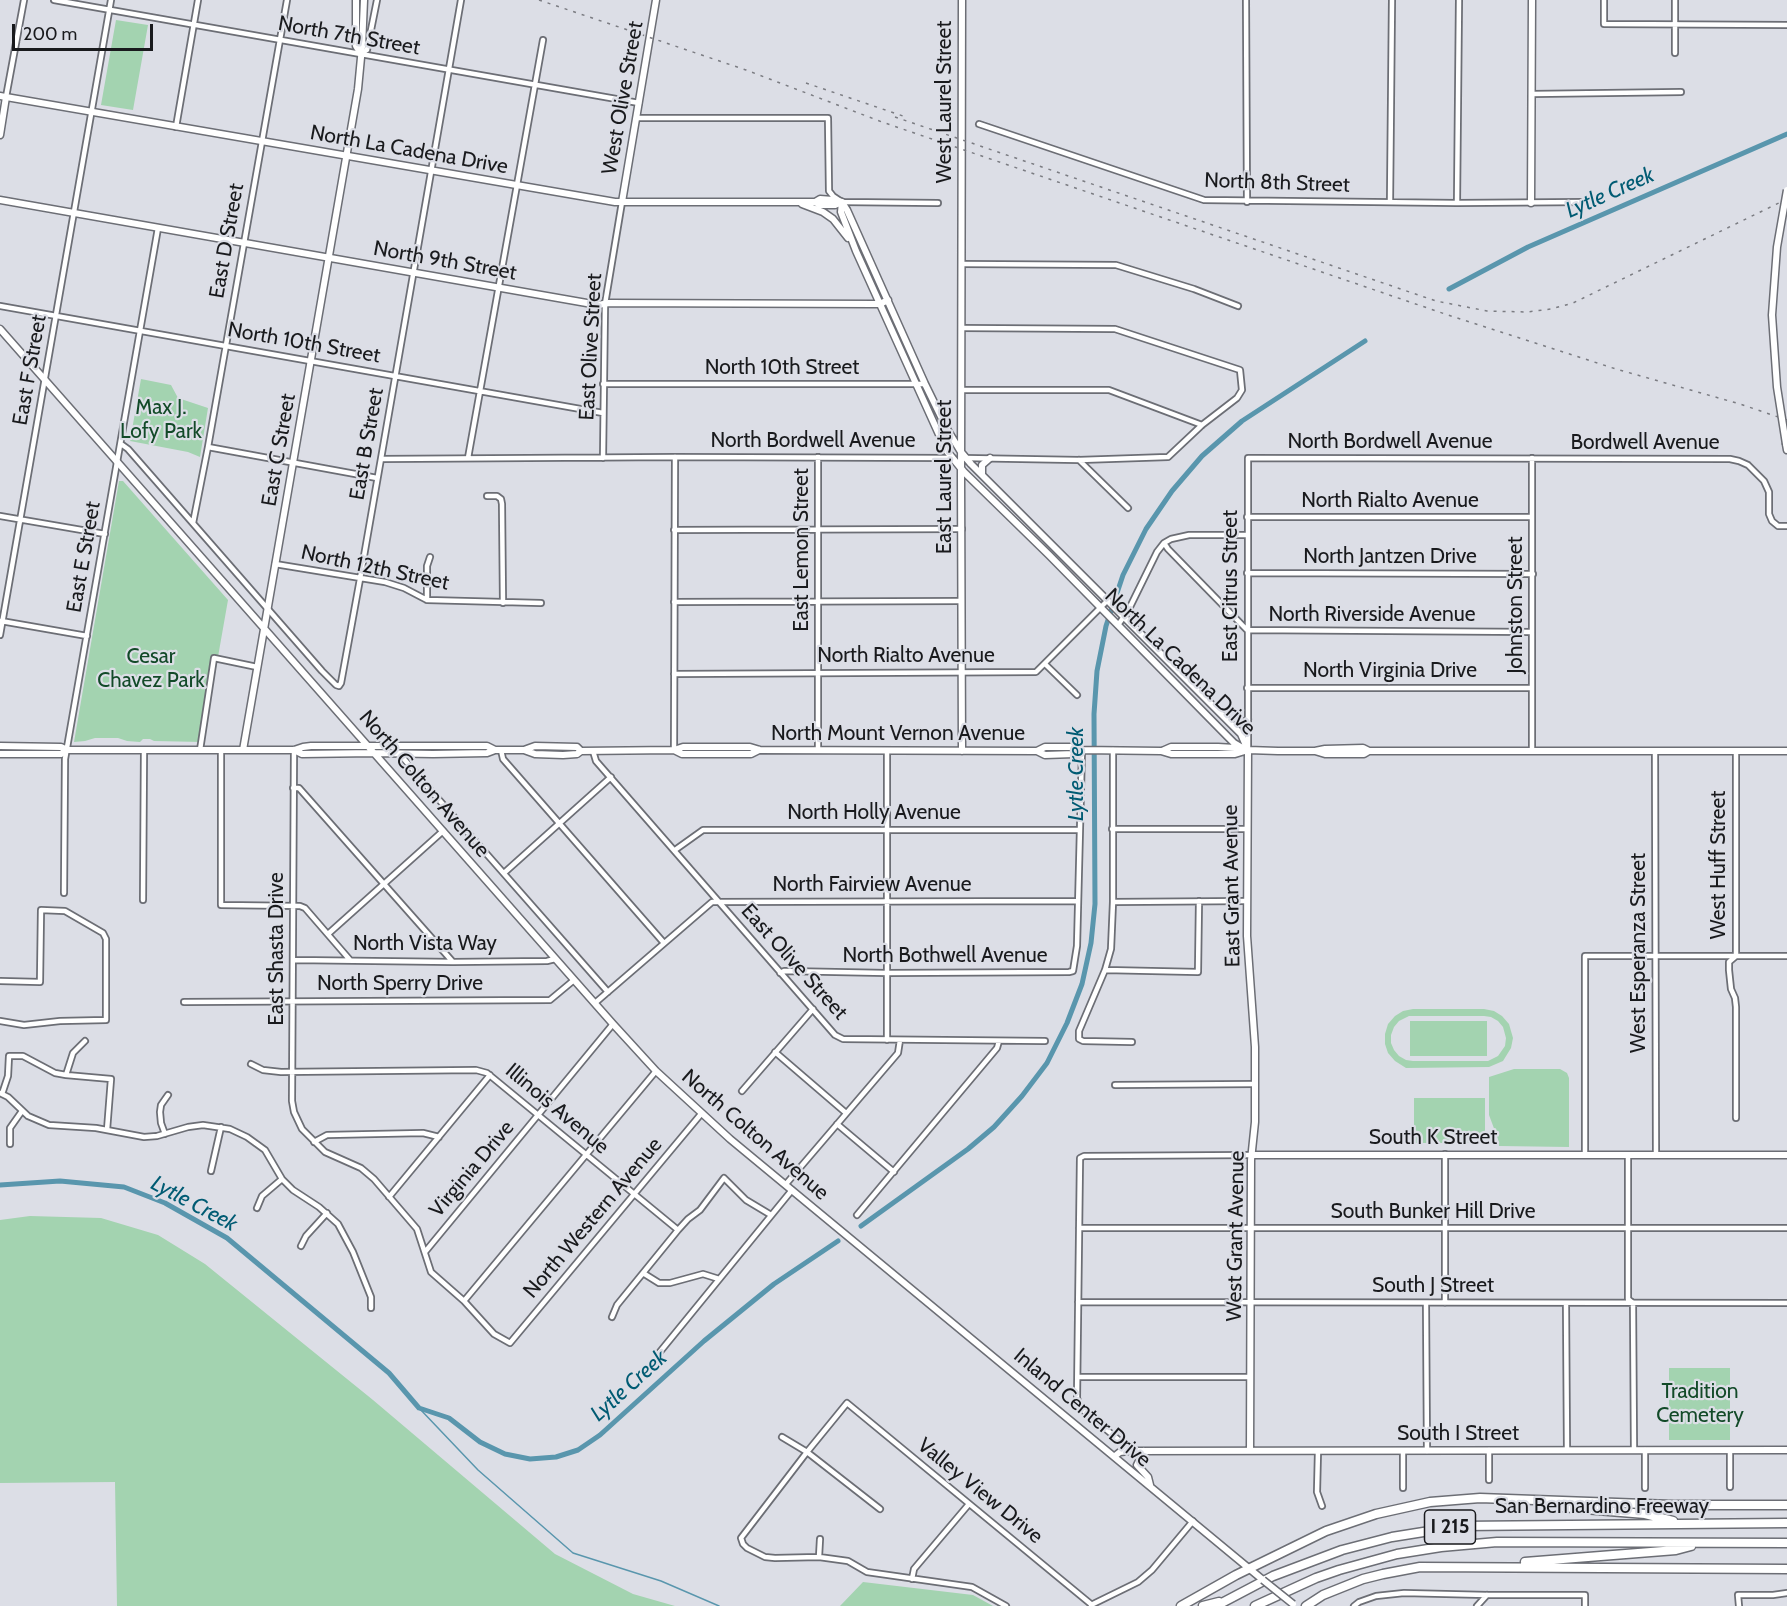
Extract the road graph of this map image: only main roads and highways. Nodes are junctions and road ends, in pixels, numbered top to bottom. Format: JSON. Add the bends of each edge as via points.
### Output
{"nodes":[{"id":1,"x":356,"y":0,"type":"edge"},
{"id":2,"x":364,"y":0,"type":"edge"},
{"id":3,"x":656,"y":0,"type":"edge"},
{"id":4,"x":962,"y":0,"type":"edge"},
{"id":5,"x":1532,"y":0,"type":"edge"},
{"id":6,"x":361,"y":54,"type":"junction"},
{"id":7,"x":3,"y":96,"type":"edge"},
{"id":8,"x":0,"y":135,"type":"edge"},
{"id":9,"x":346,"y":156,"type":"junction"},
{"id":10,"x":1787,"y":190,"type":"edge"},
{"id":11,"x":0,"y":200,"type":"edge"},
{"id":12,"x":622,"y":202,"type":"junction"},
{"id":13,"x":799,"y":202,"type":"junction"},
{"id":14,"x":842,"y":202,"type":"junction"},
{"id":15,"x":1531,"y":203,"type":"road end"},
{"id":16,"x":961,"y":204,"type":"joint"},
{"id":17,"x":856,"y":250,"type":"junction"},
{"id":18,"x":329,"y":258,"type":"junction"},
{"id":19,"x":888,"y":300,"type":"junction"},
{"id":20,"x":880,"y":304,"type":"junction"},
{"id":21,"x":0,"y":329,"type":"edge"},
{"id":22,"x":962,"y":421,"type":"junction"},
{"id":23,"x":947,"y":429,"type":"junction"},
{"id":24,"x":1786,"y":447,"type":"edge"},
{"id":25,"x":963,"y":456,"type":"junction"},
{"id":26,"x":990,"y":458,"type":"road end"},
{"id":27,"x":961,"y":468,"type":"junction"},
{"id":28,"x":982,"y":474,"type":"junction"},
{"id":29,"x":978,"y":486,"type":"junction"},
{"id":30,"x":961,"y":493,"type":"junction"},
{"id":31,"x":1025,"y":518,"type":"junction"},
{"id":32,"x":1018,"y":525,"type":"junction"},
{"id":33,"x":264,"y":628,"type":"junction"},
{"id":34,"x":1203,"y":695,"type":"junction"},
{"id":35,"x":1195,"y":703,"type":"junction"},
{"id":36,"x":0,"y":746,"type":"edge"},
{"id":37,"x":369,"y":746,"type":"junction"},
{"id":38,"x":67,"y":750,"type":"junction"},
{"id":39,"x":243,"y":750,"type":"junction"},
{"id":40,"x":294,"y":750,"type":"junction"},
{"id":41,"x":498,"y":750,"type":"junction"},
{"id":42,"x":1248,"y":750,"type":"junction"},
{"id":43,"x":962,"y":751,"type":"junction"},
{"id":44,"x":1787,"y":751,"type":"edge"},
{"id":45,"x":374,"y":753,"type":"junction"},
{"id":46,"x":0,"y":754,"type":"edge"},
{"id":47,"x":1254,"y":1021,"type":"joint"},
{"id":48,"x":1253,"y":1155,"type":"junction"},
{"id":49,"x":1787,"y":1155,"type":"edge"},
{"id":50,"x":847,"y":1235,"type":"joint"},
{"id":51,"x":1787,"y":1450,"type":"edge"},
{"id":52,"x":1144,"y":1451,"type":"junction"},
{"id":53,"x":1250,"y":1451,"type":"junction"},
{"id":54,"x":1115,"y":1456,"type":"junction"},
{"id":55,"x":1150,"y":1485,"type":"junction"},
{"id":56,"x":1787,"y":1505,"type":"edge"},
{"id":57,"x":1408,"y":1507,"type":"junction"},
{"id":58,"x":1787,"y":1523,"type":"edge"},
{"id":59,"x":1688,"y":1524,"type":"junction"},
{"id":60,"x":1698,"y":1543,"type":"junction"},
{"id":61,"x":1787,"y":1543,"type":"edge"},
{"id":62,"x":1432,"y":1567,"type":"junction"},
{"id":63,"x":1787,"y":1569,"type":"edge"},
{"id":64,"x":1253,"y":1570,"type":"junction"},
{"id":65,"x":1226,"y":1601,"type":"junction"},
{"id":66,"x":1294,"y":1605,"type":"edge"},
{"id":67,"x":1182,"y":1606,"type":"edge"},
{"id":68,"x":1203,"y":1606,"type":"edge"},
{"id":69,"x":1216,"y":1606,"type":"edge"},
{"id":70,"x":1255,"y":1606,"type":"edge"},
{"id":71,"x":1306,"y":1606,"type":"edge"}],
"edges":[{"from":1,"to":6,"type":"main road","via":[[356,46]]},
{"from":2,"to":6,"type":"main road"},
{"from":3,"to":12,"type":"main road","name":"West Olive Street"},
{"from":4,"to":16,"type":"main road","name":"West Laurel Street"},
{"from":5,"to":15,"type":"main road"},
{"from":6,"to":9,"type":"main road","name":"East C Street"},
{"from":7,"to":8,"type":"main road"},
{"from":7,"to":9,"type":"main road","name":"North La Cadena Drive"},
{"from":9,"to":12,"type":"main road","name":"North La Cadena Drive"},
{"from":9,"to":18,"type":"main road","name":"East C Street"},
{"from":10,"to":24,"type":"main road","bridge":true,"via":[[1777,247],[1772,315]]},
{"from":11,"to":18,"type":"main road","name":"North 9th Street"},
{"from":12,"to":13,"type":"main road","name":"North La Cadena Drive"},
{"from":13,"to":14,"type":"main road","name":"North La Cadena Drive"},
{"from":13,"to":17,"type":"main road","via":[[833,219]]},
{"from":14,"to":17,"type":"main road","name":"North La Cadena Drive","via":[[841,212]]},
{"from":14,"to":19,"type":"main road","name":"North La Cadena Drive"},
{"from":16,"to":22,"type":"main road","name":"East Laurel Street"},
{"from":17,"to":20,"type":"main road","name":"North La Cadena Drive"},
{"from":18,"to":20,"type":"main road","name":"North 9th Street","via":[[598,305]]},
{"from":18,"to":33,"type":"main road","name":"East C Street"},
{"from":19,"to":20,"type":"main road","name":"North 9th Street"},
{"from":19,"to":23,"type":"main road","name":"North La Cadena Drive"},
{"from":20,"to":27,"type":"main road","name":"North La Cadena Drive","via":[[945,447]]},
{"from":21,"to":33,"type":"main road","name":"North Colton Avenue"},
{"from":22,"to":23,"type":"main road","via":[[956,428]]},
{"from":22,"to":25,"type":"main road","name":"East Laurel Street"},
{"from":23,"to":25,"type":"main road","name":"North La Cadena Drive"},
{"from":25,"to":27,"type":"main road","name":"East Laurel Street"},
{"from":25,"to":28,"type":"main road","name":"North La Cadena Drive"},
{"from":26,"to":28,"type":"main road","via":[[982,465]]},
{"from":27,"to":29,"type":"main road","name":"North La Cadena Drive"},
{"from":27,"to":30,"type":"main road","name":"East Laurel Street"},
{"from":28,"to":31,"type":"main road","name":"North La Cadena Drive"},
{"from":29,"to":30,"type":"main road","via":[[969,485]]},
{"from":29,"to":32,"type":"main road","name":"North La Cadena Drive"},
{"from":30,"to":43,"type":"main road","name":"East Laurel Street"},
{"from":31,"to":32,"type":"main road"},
{"from":31,"to":34,"type":"main road","name":"North La Cadena Drive"},
{"from":32,"to":35,"type":"main road","name":"North La Cadena Drive"},
{"from":33,"to":37,"type":"main road","name":"North Colton Avenue"},
{"from":33,"to":39,"type":"main road","name":"East C Street"},
{"from":34,"to":35,"type":"main road"},
{"from":34,"to":42,"type":"main road","name":"North La Cadena Drive","via":[[1241,734]]},
{"from":35,"to":42,"type":"main road","name":"North La Cadena Drive","via":[[1234,743]]},
{"from":36,"to":38,"type":"main road","name":"North Mount Vernon Avenue"},
{"from":37,"to":40,"type":"main road","name":"North Mount Vernon Avenue"},
{"from":37,"to":41,"type":"main road","name":"North Mount Vernon Avenue"},
{"from":37,"to":45,"type":"main road","name":"North Colton Avenue"},
{"from":38,"to":39,"type":"main road","name":"North Mount Vernon Avenue"},
{"from":38,"to":46,"type":"main road","name":"North Mount Vernon Avenue","via":[[61,754]]},
{"from":39,"to":40,"type":"main road","name":"North Mount Vernon Avenue"},
{"from":40,"to":45,"type":"main road","name":"North Mount Vernon Avenue","via":[[302,754]]},
{"from":41,"to":43,"type":"main road","name":"North Mount Vernon Avenue","via":[[563,755],[581,751],[674,750],[682,754],[751,754],[760,750]]},
{"from":41,"to":45,"type":"main road","name":"North Mount Vernon Avenue"},
{"from":42,"to":43,"type":"main road","name":"North Mount Vernon Avenue","via":[[1235,754],[1074,747]]},
{"from":42,"to":44,"type":"main road","name":"North Mount Vernon Avenue"},
{"from":42,"to":47,"type":"main road","name":"East Grant Avenue","via":[[1248,965]]},
{"from":45,"to":50,"type":"main road","name":"North Colton Avenue","via":[[656,1071],[701,1114]]},
{"from":47,"to":48,"type":"main road","name":"West Grant Avenue"},
{"from":48,"to":49,"type":"main road","name":"South K Street"},
{"from":48,"to":53,"type":"main road","name":"West Grant Avenue"},
{"from":50,"to":54,"type":"main road","name":"Inland Center Drive"},
{"from":51,"to":53,"type":"main road","name":"South I Street"},
{"from":52,"to":53,"type":"main road","name":"South I Street"},
{"from":52,"to":54,"type":"main road","name":"South I Street","via":[[1120,1452]]},
{"from":52,"to":55,"type":"main road","via":[[1137,1465]]},
{"from":54,"to":55,"type":"main road","name":"Inland Center Drive"},
{"from":55,"to":64,"type":"main road","name":"Inland Center Drive"},
{"from":56,"to":57,"type":"highway","via":[[1480,1498]]},
{"from":57,"to":59,"type":"highway","via":[[1510,1503],[1645,1514]]},
{"from":57,"to":64,"type":"highway","via":[[1342,1525],[1297,1544]]},
{"from":58,"to":59,"type":"highway","name":"San Bernardino Freeway","number":"I 215"},
{"from":59,"to":65,"type":"highway","name":"San Bernardino Freeway","number":"I 215","via":[[1461,1526],[1392,1537],[1311,1561]]},
{"from":60,"to":61,"type":"highway","name":"San Bernardino Freeway","number":"I 215"},
{"from":60,"to":62,"type":"highway","via":[[1676,1550]]},
{"from":60,"to":70,"type":"highway","name":"San Bernardino Freeway","number":"I 215","via":[[1497,1542],[1441,1547],[1387,1556],[1339,1570]]},
{"from":62,"to":63,"type":"highway"},
{"from":62,"to":71,"type":"highway","via":[[1363,1579]]},
{"from":64,"to":66,"type":"main road","name":"Inland Center Drive","bridge":true},
{"from":64,"to":67,"type":"highway"},
{"from":65,"to":68,"type":"highway"},
{"from":65,"to":69,"type":"highway","name":"San Bernardino Freeway","number":"I 215"}]}
